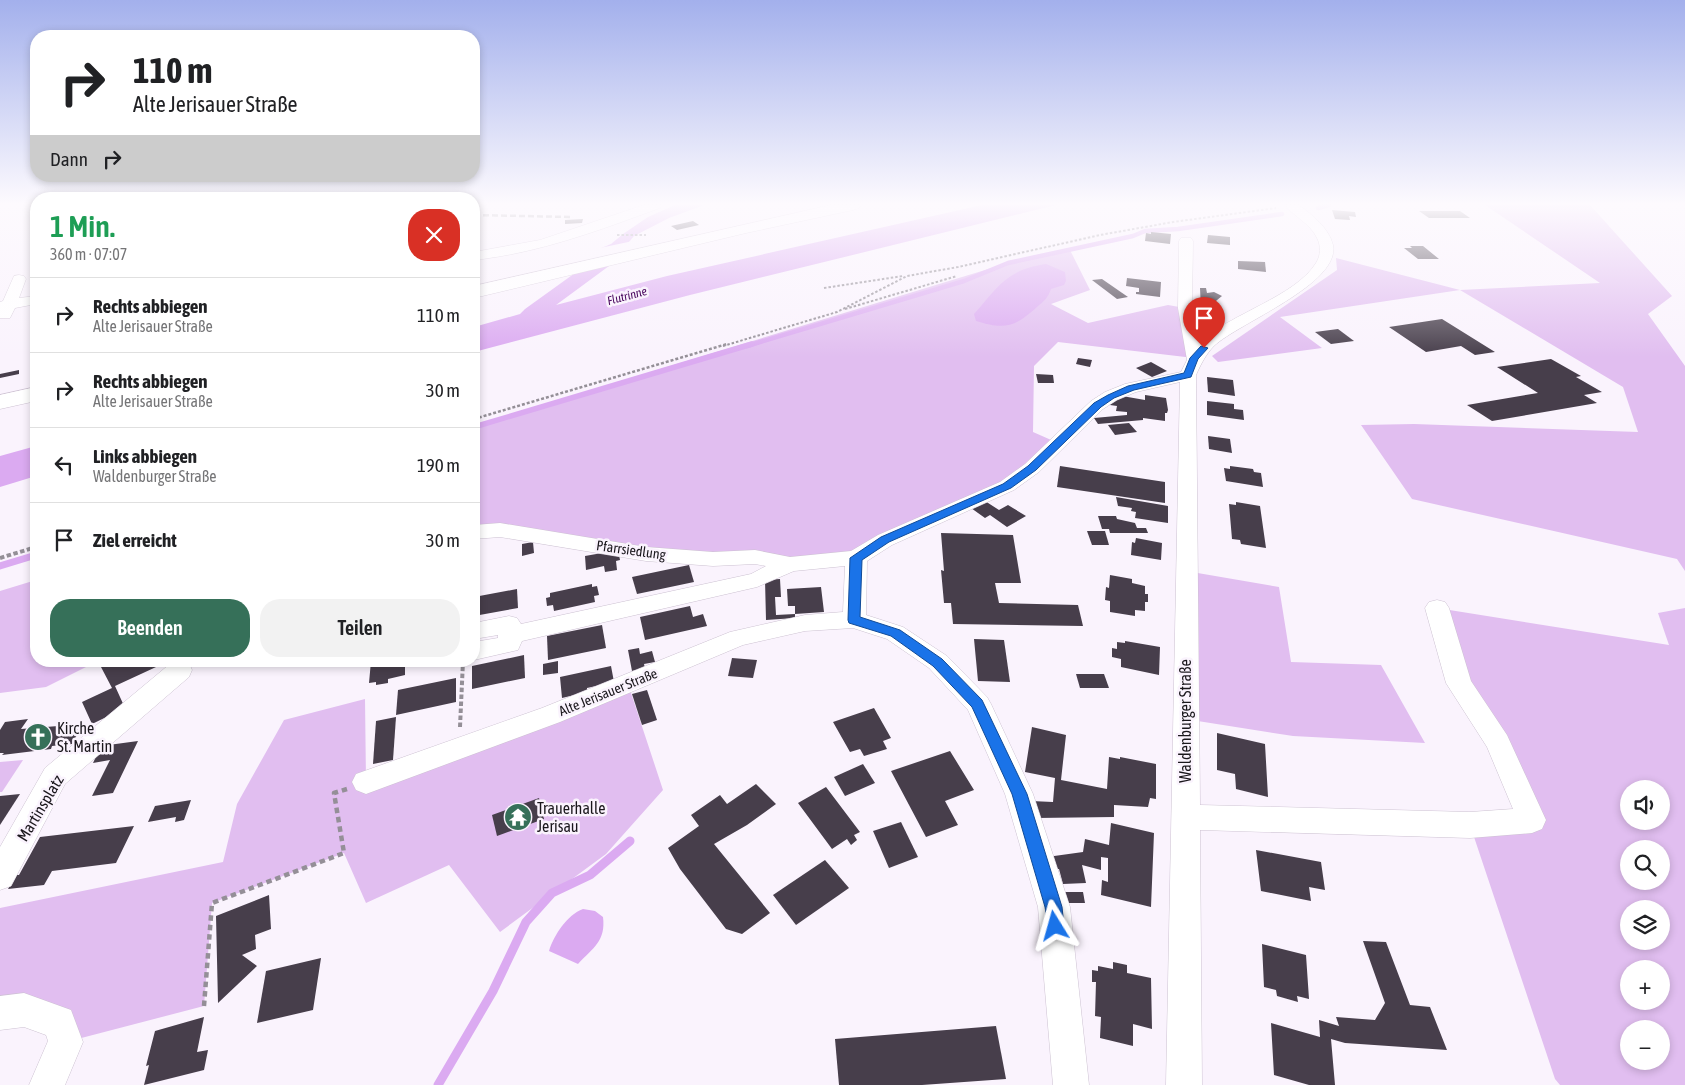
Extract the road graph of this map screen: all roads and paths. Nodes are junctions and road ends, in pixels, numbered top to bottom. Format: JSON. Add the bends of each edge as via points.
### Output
{"nodes":[{"id":1,"x":603,"y":256,"type":"edge"},
{"id":2,"x":1004,"y":256,"type":"edge"},
{"id":3,"x":1186,"y":256,"type":"edge"},
{"id":4,"x":1326,"y":256,"type":"edge"},
{"id":5,"x":578,"y":263,"type":"junction"},
{"id":6,"x":906,"y":276,"type":"junction"},
{"id":7,"x":957,"y":276,"type":"dead end"},
{"id":8,"x":19,"y":279,"type":"dead end"},
{"id":9,"x":480,"y":282,"type":"edge"},
{"id":10,"x":824,"y":288,"type":"dead end"},
{"id":11,"x":480,"y":290,"type":"edge"},
{"id":12,"x":30,"y":302,"type":"edge"},
{"id":13,"x":5,"y":309,"type":"edge"},
{"id":14,"x":837,"y":312,"type":"junction"},
{"id":15,"x":1191,"y":367,"type":"junction"},
{"id":16,"x":30,"y":382,"type":"edge"},
{"id":17,"x":0,"y":388,"type":"edge"},
{"id":18,"x":30,"y":395,"type":"edge"},
{"id":19,"x":0,"y":402,"type":"edge"},
{"id":20,"x":480,"y":417,"type":"edge"},
{"id":21,"x":480,"y":532,"type":"edge"},
{"id":22,"x":30,"y":549,"type":"edge"},
{"id":23,"x":0,"y":558,"type":"edge"},
{"id":24,"x":856,"y":558,"type":"junction"},
{"id":25,"x":790,"y":564,"type":"junction"},
{"id":26,"x":1437,"y":608,"type":"dead end"},
{"id":27,"x":854,"y":620,"type":"junction"},
{"id":28,"x":480,"y":630,"type":"edge"},
{"id":29,"x":510,"y":635,"type":"junction"},
{"id":30,"x":480,"y":650,"type":"edge"},
{"id":31,"x":462,"y":667,"type":"edge"},
{"id":32,"x":180,"y":670,"type":"dead end"},
{"id":33,"x":460,"y":748,"type":"junction"},
{"id":34,"x":366,"y":782,"type":"joint"},
{"id":35,"x":1185,"y":817,"type":"junction"},
{"id":36,"x":0,"y":876,"type":"edge"},
{"id":37,"x":204,"y":1006,"type":"dead end"},
{"id":38,"x":0,"y":1013,"type":"edge"},
{"id":39,"x":47,"y":1085,"type":"edge"},
{"id":40,"x":1071,"y":1085,"type":"edge"},
{"id":41,"x":1184,"y":1085,"type":"edge"}],
"edges":[{"from":1,"to":5,"type":"main road"},
{"from":2,"to":6,"type":"path"},
{"from":3,"to":15,"type":"street","name":"Waldenburger Straße","via":[[1185,308]]},
{"from":4,"to":15,"type":"street","via":[[1320,269],[1304,284],[1213,338]]},
{"from":5,"to":9,"type":"main road"},
{"from":5,"to":11,"type":"main road"},
{"from":6,"to":10,"type":"path"},
{"from":6,"to":14,"type":"path"},
{"from":7,"to":14,"type":"path"},
{"from":8,"to":13,"type":"street"},
{"from":12,"to":13,"type":"street"},
{"from":14,"to":20,"type":"path"},
{"from":15,"to":24,"type":"street","via":[[1111,396],[1097,405],[1032,468],[1007,486],[885,540]]},
{"from":15,"to":35,"type":"street","name":"Waldenburger Straße"},
{"from":16,"to":17,"type":"main road"},
{"from":18,"to":19,"type":"main road"},
{"from":21,"to":25,"type":"street","name":"Pfarrsiedlung","via":[[500,530],[646,554],[713,559],[755,557]]},
{"from":22,"to":23,"type":"path"},
{"from":24,"to":25,"type":"street","name":"Pfarrsiedlung"},
{"from":24,"to":27,"type":"street"},
{"from":25,"to":29,"type":"street","name":"Pfarrsiedlung","via":[[758,580]]},
{"from":26,"to":35,"type":"street","via":[[1459,683],[1498,743],[1532,820],[1470,825]]},
{"from":27,"to":33,"type":"street","name":"Alte Jerisauer Straße","via":[[805,623],[738,638]]},
{"from":27,"to":40,"type":"street","name":"Alte Jerisauer Straße","via":[[896,633],[938,662],[982,712],[1019,794],[1054,907]]},
{"from":28,"to":29,"type":"street","via":[[509,624]]},
{"from":29,"to":30,"type":"street","name":"Pfarrsiedlung","via":[[510,644]]},
{"from":31,"to":33,"type":"path"},
{"from":32,"to":36,"type":"street","name":"Martinsplatz","via":[[55,776]]},
{"from":33,"to":34,"type":"street","name":"Alte Jerisauer Straße"},
{"from":34,"to":37,"type":"path","via":[[334,793],[344,853],[212,903]]},
{"from":35,"to":41,"type":"street","name":"Waldenburger Straße"},
{"from":38,"to":39,"type":"street","via":[[24,1010],[59,1022],[66,1042]]}]}
